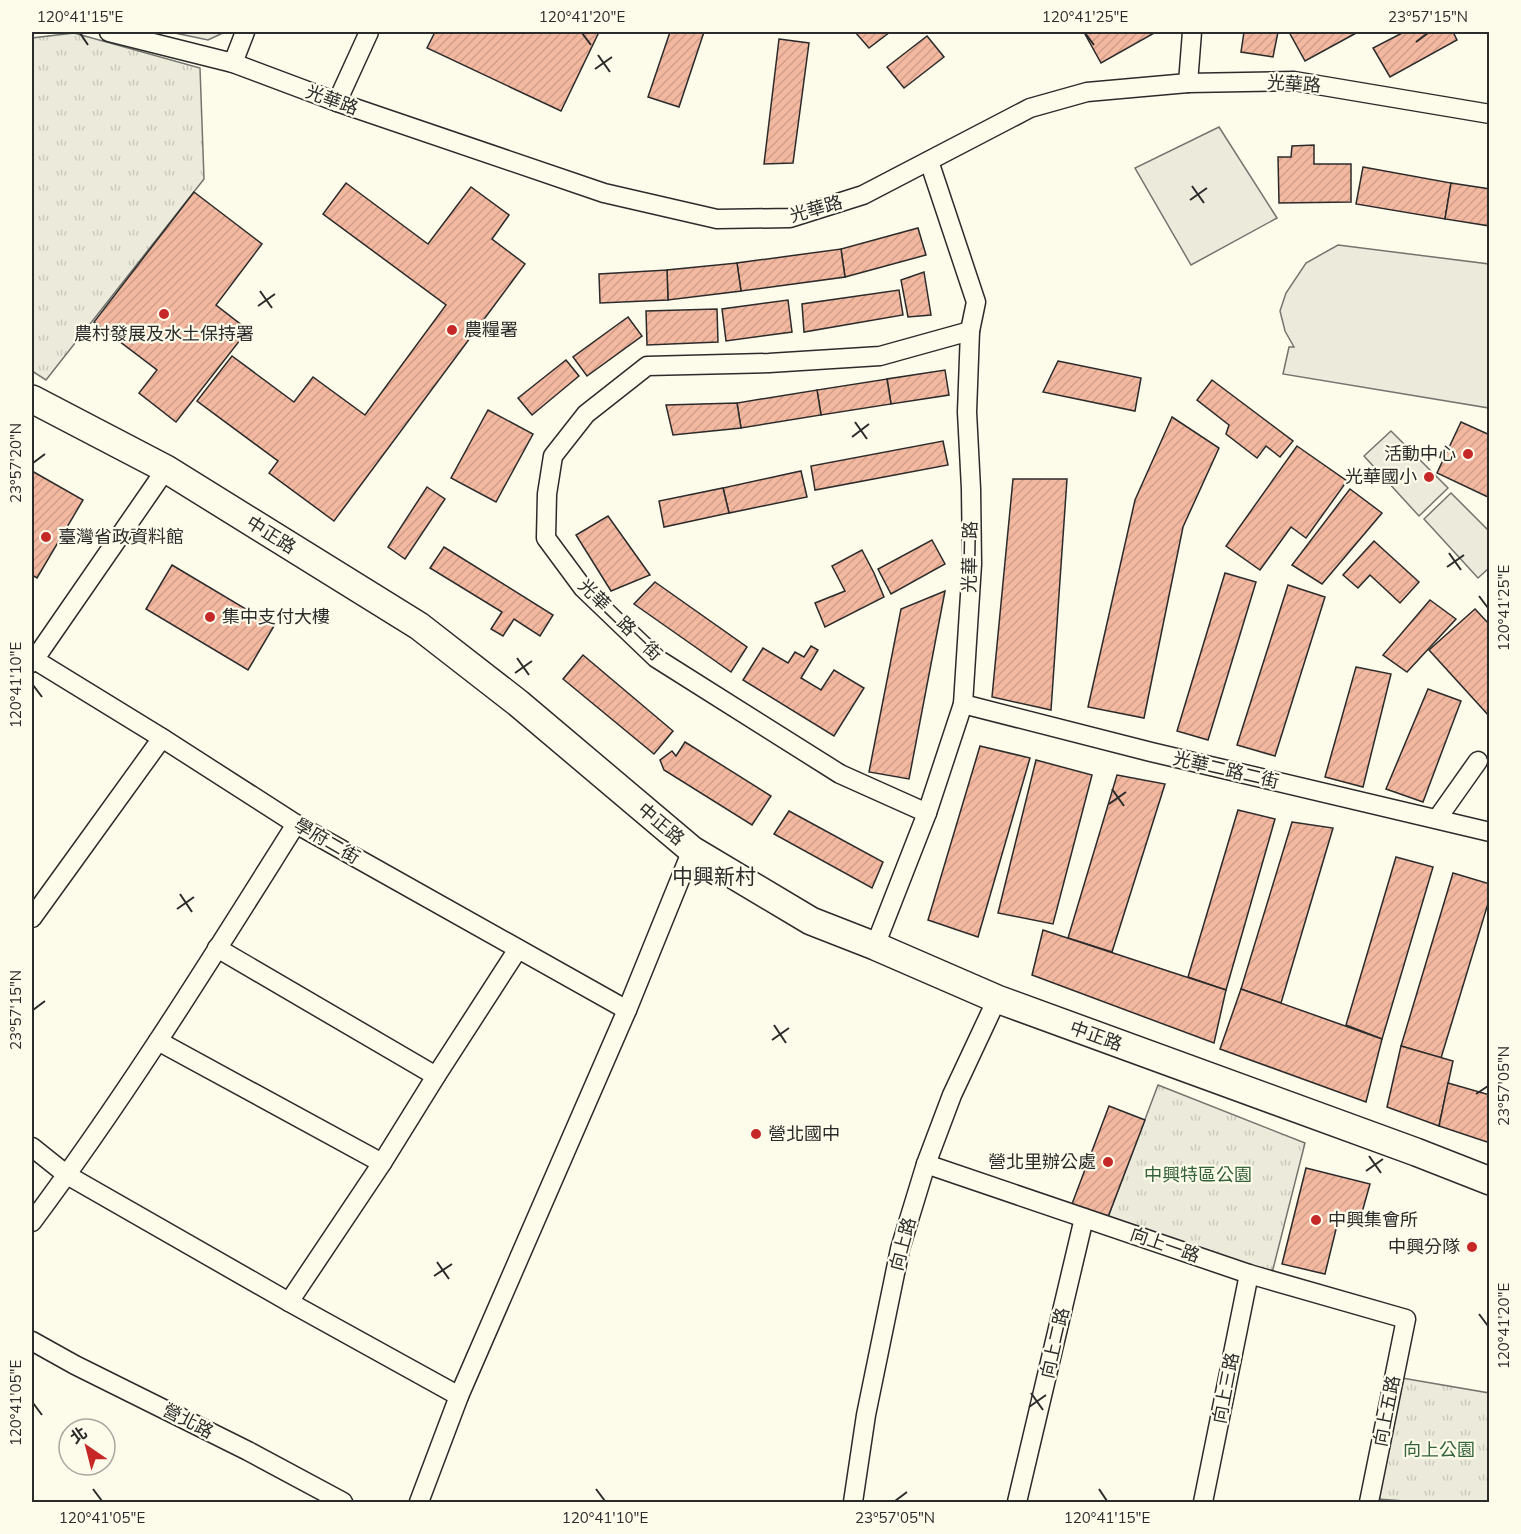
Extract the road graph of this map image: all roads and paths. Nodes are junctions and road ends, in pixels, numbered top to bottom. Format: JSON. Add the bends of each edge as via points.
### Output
{"nodes":[{"id":1,"x":109,"y":32,"type":"edge"},
{"id":2,"x":245,"y":32,"type":"edge"},
{"id":3,"x":369,"y":32,"type":"edge"},
{"id":4,"x":1192,"y":32,"type":"edge"},
{"id":5,"x":233,"y":63,"type":"junction"},
{"id":6,"x":1188,"y":83,"type":"junction"},
{"id":7,"x":337,"y":102,"type":"junction"},
{"id":8,"x":1490,"y":114,"type":"edge"},
{"id":9,"x":928,"y":161,"type":"junction"},
{"id":10,"x":970,"y":331,"type":"junction"},
{"id":11,"x":32,"y":399,"type":"edge"},
{"id":12,"x":166,"y":469,"type":"junction"},
{"id":13,"x":33,"y":662,"type":"edge"},
{"id":14,"x":963,"y":704,"type":"junction"},
{"id":15,"x":162,"y":738,"type":"junction"},
{"id":16,"x":1478,"y":761,"type":"dead end"},
{"id":17,"x":927,"y":813,"type":"junction"},
{"id":18,"x":1437,"y":819,"type":"junction"},
{"id":19,"x":296,"y":824,"type":"junction"},
{"id":20,"x":1490,"y":832,"type":"edge"},
{"id":21,"x":692,"y":850,"type":"junction"},
{"id":22,"x":32,"y":918,"type":"edge"},
{"id":23,"x":875,"y":946,"type":"junction"},
{"id":24,"x":217,"y":948,"type":"junction"},
{"id":25,"x":518,"y":949,"type":"junction"},
{"id":26,"x":997,"y":999,"type":"junction"},
{"id":27,"x":627,"y":1010,"type":"junction"},
{"id":28,"x":158,"y":1041,"type":"junction"},
{"id":29,"x":436,"y":1076,"type":"junction"},
{"id":30,"x":32,"y":1147,"type":"edge"},
{"id":31,"x":382,"y":1163,"type":"junction"},
{"id":32,"x":926,"y":1164,"type":"junction"},
{"id":33,"x":67,"y":1175,"type":"junction"},
{"id":34,"x":1490,"y":1181,"type":"edge"},
{"id":35,"x":1084,"y":1218,"type":"junction"},
{"id":36,"x":32,"y":1222,"type":"edge"},
{"id":37,"x":1249,"y":1274,"type":"junction"},
{"id":38,"x":289,"y":1302,"type":"junction"},
{"id":39,"x":1406,"y":1319,"type":"joint"},
{"id":40,"x":32,"y":1341,"type":"edge"},
{"id":41,"x":459,"y":1396,"type":"junction"},
{"id":42,"x":343,"y":1503,"type":"edge"},
{"id":43,"x":419,"y":1503,"type":"edge"},
{"id":44,"x":853,"y":1503,"type":"edge"},
{"id":45,"x":1017,"y":1503,"type":"edge"},
{"id":46,"x":1203,"y":1503,"type":"edge"},
{"id":47,"x":1369,"y":1503,"type":"edge"}],
"edges":[{"from":1,"to":5,"type":"street","name":"光華路"},
{"from":2,"to":5,"type":"street"},
{"from":3,"to":7,"type":"street"},
{"from":4,"to":6,"type":"street"},
{"from":5,"to":7,"type":"street","name":"光華路"},
{"from":6,"to":8,"type":"street","name":"光華路","via":[[1294,81]]},
{"from":6,"to":9,"type":"street","name":"光華路","via":[[1087,92],[1030,108]]},
{"from":7,"to":9,"type":"street","name":"光華路","via":[[604,193],[717,219],[790,218],[863,195]]},
{"from":9,"to":10,"type":"street","name":"光華二路","via":[[976,302]]},
{"from":10,"to":14,"type":"street","name":"光華二路","via":[[967,412],[972,564]]},
{"from":10,"to":17,"type":"street","name":"光華二路一街","via":[[880,356],[647,366],[585,414],[553,456],[547,494],[546,538],[583,588],[656,658],[840,774]]},
{"from":11,"to":12,"type":"main road","name":"中正路"},
{"from":12,"to":13,"type":"street"},
{"from":12,"to":21,"type":"main road","name":"中正路","via":[[419,626],[518,703]]},
{"from":13,"to":15,"type":"street","name":"學府二街"},
{"from":14,"to":17,"type":"street","name":"光華二路"},
{"from":14,"to":18,"type":"street","name":"光華二路二街"},
{"from":15,"to":19,"type":"street","name":"學府二街"},
{"from":15,"to":22,"type":"street"},
{"from":16,"to":18,"type":"street"},
{"from":17,"to":23,"type":"street","name":"光華二路"},
{"from":18,"to":20,"type":"street","name":"光華二路二街"},
{"from":19,"to":24,"type":"street"},
{"from":19,"to":25,"type":"street","name":"學府二街"},
{"from":21,"to":23,"type":"main road","name":"中正路","via":[[811,921]]},
{"from":21,"to":27,"type":"street"},
{"from":23,"to":26,"type":"main road","name":"中正路"},
{"from":24,"to":28,"type":"street"},
{"from":24,"to":29,"type":"street"},
{"from":25,"to":27,"type":"street","name":"學府二街"},
{"from":25,"to":29,"type":"street"},
{"from":26,"to":32,"type":"street","name":"向上路","via":[[952,1095]]},
{"from":26,"to":34,"type":"main road","name":"中正路"},
{"from":27,"to":41,"type":"street"},
{"from":28,"to":31,"type":"street"},
{"from":28,"to":33,"type":"street"},
{"from":29,"to":31,"type":"street"},
{"from":30,"to":33,"type":"street"},
{"from":31,"to":38,"type":"street"},
{"from":32,"to":35,"type":"street","name":"向上一路"},
{"from":32,"to":44,"type":"street","name":"向上路","via":[[900,1249],[866,1415]]},
{"from":33,"to":36,"type":"street"},
{"from":33,"to":38,"type":"street"},
{"from":35,"to":37,"type":"street","name":"向上一路"},
{"from":35,"to":45,"type":"street","name":"向上二路"},
{"from":37,"to":39,"type":"street","name":"向上一路"},
{"from":37,"to":46,"type":"street","name":"向上三路"},
{"from":38,"to":41,"type":"street"},
{"from":39,"to":47,"type":"street","name":"向上五路"},
{"from":40,"to":42,"type":"street","name":"營北路"},
{"from":41,"to":43,"type":"street"}]}
